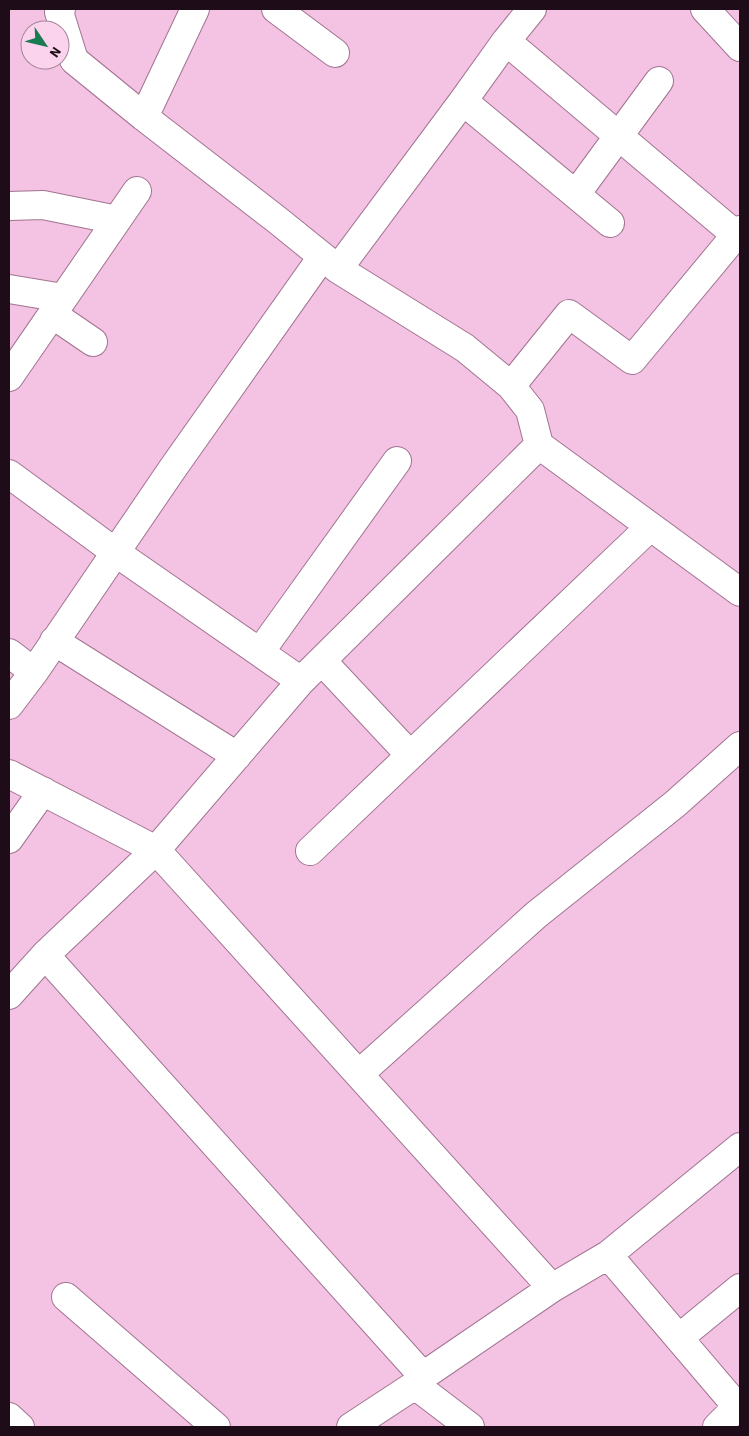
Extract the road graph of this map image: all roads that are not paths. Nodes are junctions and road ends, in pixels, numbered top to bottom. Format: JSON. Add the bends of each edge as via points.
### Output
{"nodes":[{"id":1,"x":61,"y":9,"type":"edge"},
{"id":2,"x":196,"y":9,"type":"edge"},
{"id":3,"x":276,"y":9,"type":"edge"},
{"id":4,"x":532,"y":9,"type":"edge"},
{"id":5,"x":705,"y":9,"type":"edge"},
{"id":6,"x":506,"y":41,"type":"junction"},
{"id":7,"x":740,"y":47,"type":"edge"},
{"id":8,"x":336,"y":53,"type":"dead end"},
{"id":9,"x":659,"y":81,"type":"dead end"},
{"id":10,"x":463,"y":101,"type":"junction"},
{"id":11,"x":144,"y":117,"type":"junction"},
{"id":12,"x":619,"y":136,"type":"junction"},
{"id":13,"x":137,"y":191,"type":"dead end"},
{"id":14,"x":576,"y":194,"type":"junction"},
{"id":15,"x":9,"y":206,"type":"edge"},
{"id":16,"x":117,"y":220,"type":"junction"},
{"id":17,"x":610,"y":223,"type":"dead end"},
{"id":18,"x":738,"y":232,"type":"edge"},
{"id":19,"x":330,"y":263,"type":"junction"},
{"id":20,"x":9,"y":289,"type":"edge"},
{"id":21,"x":58,"y":306,"type":"junction"},
{"id":22,"x":93,"y":342,"type":"dead end"},
{"id":23,"x":9,"y":377,"type":"edge"},
{"id":24,"x":511,"y":386,"type":"junction"},
{"id":25,"x":539,"y":445,"type":"junction"},
{"id":26,"x":397,"y":461,"type":"dead end"},
{"id":27,"x":9,"y":474,"type":"edge"},
{"id":28,"x":650,"y":527,"type":"junction"},
{"id":29,"x":115,"y":552,"type":"junction"},
{"id":30,"x":736,"y":580,"type":"edge"},
{"id":31,"x":54,"y":642,"type":"junction"},
{"id":32,"x":260,"y":652,"type":"junction"},
{"id":33,"x":9,"y":653,"type":"edge"},
{"id":34,"x":322,"y":660,"type":"junction"},
{"id":35,"x":34,"y":672,"type":"junction"},
{"id":36,"x":301,"y":681,"type":"junction"},
{"id":37,"x":9,"y":705,"type":"edge"},
{"id":38,"x":740,"y":746,"type":"edge"},
{"id":39,"x":410,"y":755,"type":"junction"},
{"id":40,"x":237,"y":756,"type":"junction"},
{"id":41,"x":9,"y":774,"type":"edge"},
{"id":42,"x":43,"y":791,"type":"junction"},
{"id":43,"x":9,"y":839,"type":"edge"},
{"id":44,"x":156,"y":850,"type":"junction"},
{"id":45,"x":310,"y":851,"type":"dead end"},
{"id":46,"x":45,"y":955,"type":"junction"},
{"id":47,"x":9,"y":995,"type":"edge"},
{"id":48,"x":359,"y":1074,"type":"junction"},
{"id":49,"x":740,"y":1147,"type":"edge"},
{"id":50,"x":608,"y":1255,"type":"junction"},
{"id":51,"x":552,"y":1288,"type":"junction"},
{"id":52,"x":740,"y":1288,"type":"edge"},
{"id":53,"x":66,"y":1297,"type":"dead end"},
{"id":54,"x":679,"y":1338,"type":"junction"},
{"id":55,"x":419,"y":1381,"type":"junction"},
{"id":56,"x":739,"y":1407,"type":"edge"},
{"id":57,"x":9,"y":1417,"type":"edge"},
{"id":58,"x":20,"y":1427,"type":"edge"},
{"id":59,"x":216,"y":1427,"type":"edge"},
{"id":60,"x":351,"y":1427,"type":"edge"},
{"id":61,"x":470,"y":1427,"type":"edge"},
{"id":62,"x":717,"y":1427,"type":"edge"}],
"edges":[{"from":1,"to":11,"type":"street","via":[[61,21],[74,60]]},
{"from":2,"to":11,"type":"street"},
{"from":3,"to":8,"type":"street"},
{"from":4,"to":6,"type":"street"},
{"from":5,"to":7,"type":"street"},
{"from":6,"to":10,"type":"street"},
{"from":6,"to":12,"type":"street"},
{"from":9,"to":12,"type":"street"},
{"from":10,"to":14,"type":"street"},
{"from":10,"to":19,"type":"street"},
{"from":11,"to":19,"type":"street"},
{"from":12,"to":14,"type":"street"},
{"from":12,"to":18,"type":"street"},
{"from":13,"to":16,"type":"street"},
{"from":14,"to":17,"type":"street"},
{"from":15,"to":16,"type":"street","via":[[43,206]]},
{"from":16,"to":21,"type":"street"},
{"from":18,"to":24,"type":"street","via":[[632,360],[569,314]]},
{"from":19,"to":24,"type":"street","via":[[466,348]]},
{"from":19,"to":29,"type":"street"},
{"from":20,"to":21,"type":"street"},
{"from":21,"to":22,"type":"street"},
{"from":21,"to":23,"type":"street"},
{"from":24,"to":25,"type":"street","via":[[530,410]]},
{"from":25,"to":28,"type":"street"},
{"from":25,"to":34,"type":"street"},
{"from":26,"to":32,"type":"street"},
{"from":27,"to":29,"type":"street"},
{"from":28,"to":30,"type":"street"},
{"from":28,"to":39,"type":"street"},
{"from":29,"to":31,"type":"street"},
{"from":29,"to":32,"type":"street"},
{"from":31,"to":35,"type":"street"},
{"from":31,"to":40,"type":"street"},
{"from":32,"to":36,"type":"street"},
{"from":33,"to":35,"type":"street"},
{"from":34,"to":36,"type":"street"},
{"from":34,"to":39,"type":"street"},
{"from":35,"to":37,"type":"street"},
{"from":36,"to":40,"type":"street"},
{"from":38,"to":48,"type":"street","via":[[675,804],[536,915]]},
{"from":39,"to":45,"type":"street"},
{"from":40,"to":44,"type":"street"},
{"from":41,"to":42,"type":"street"},
{"from":42,"to":43,"type":"street"},
{"from":42,"to":44,"type":"street"},
{"from":44,"to":46,"type":"street"},
{"from":44,"to":48,"type":"street"},
{"from":46,"to":47,"type":"street"},
{"from":46,"to":55,"type":"street"},
{"from":48,"to":51,"type":"street"},
{"from":49,"to":50,"type":"street"},
{"from":50,"to":51,"type":"street"},
{"from":50,"to":54,"type":"street"},
{"from":51,"to":55,"type":"street"},
{"from":52,"to":54,"type":"street"},
{"from":53,"to":59,"type":"street"},
{"from":54,"to":56,"type":"street"},
{"from":55,"to":60,"type":"street"},
{"from":55,"to":61,"type":"street"},
{"from":56,"to":62,"type":"street"},
{"from":57,"to":58,"type":"street"}]}
